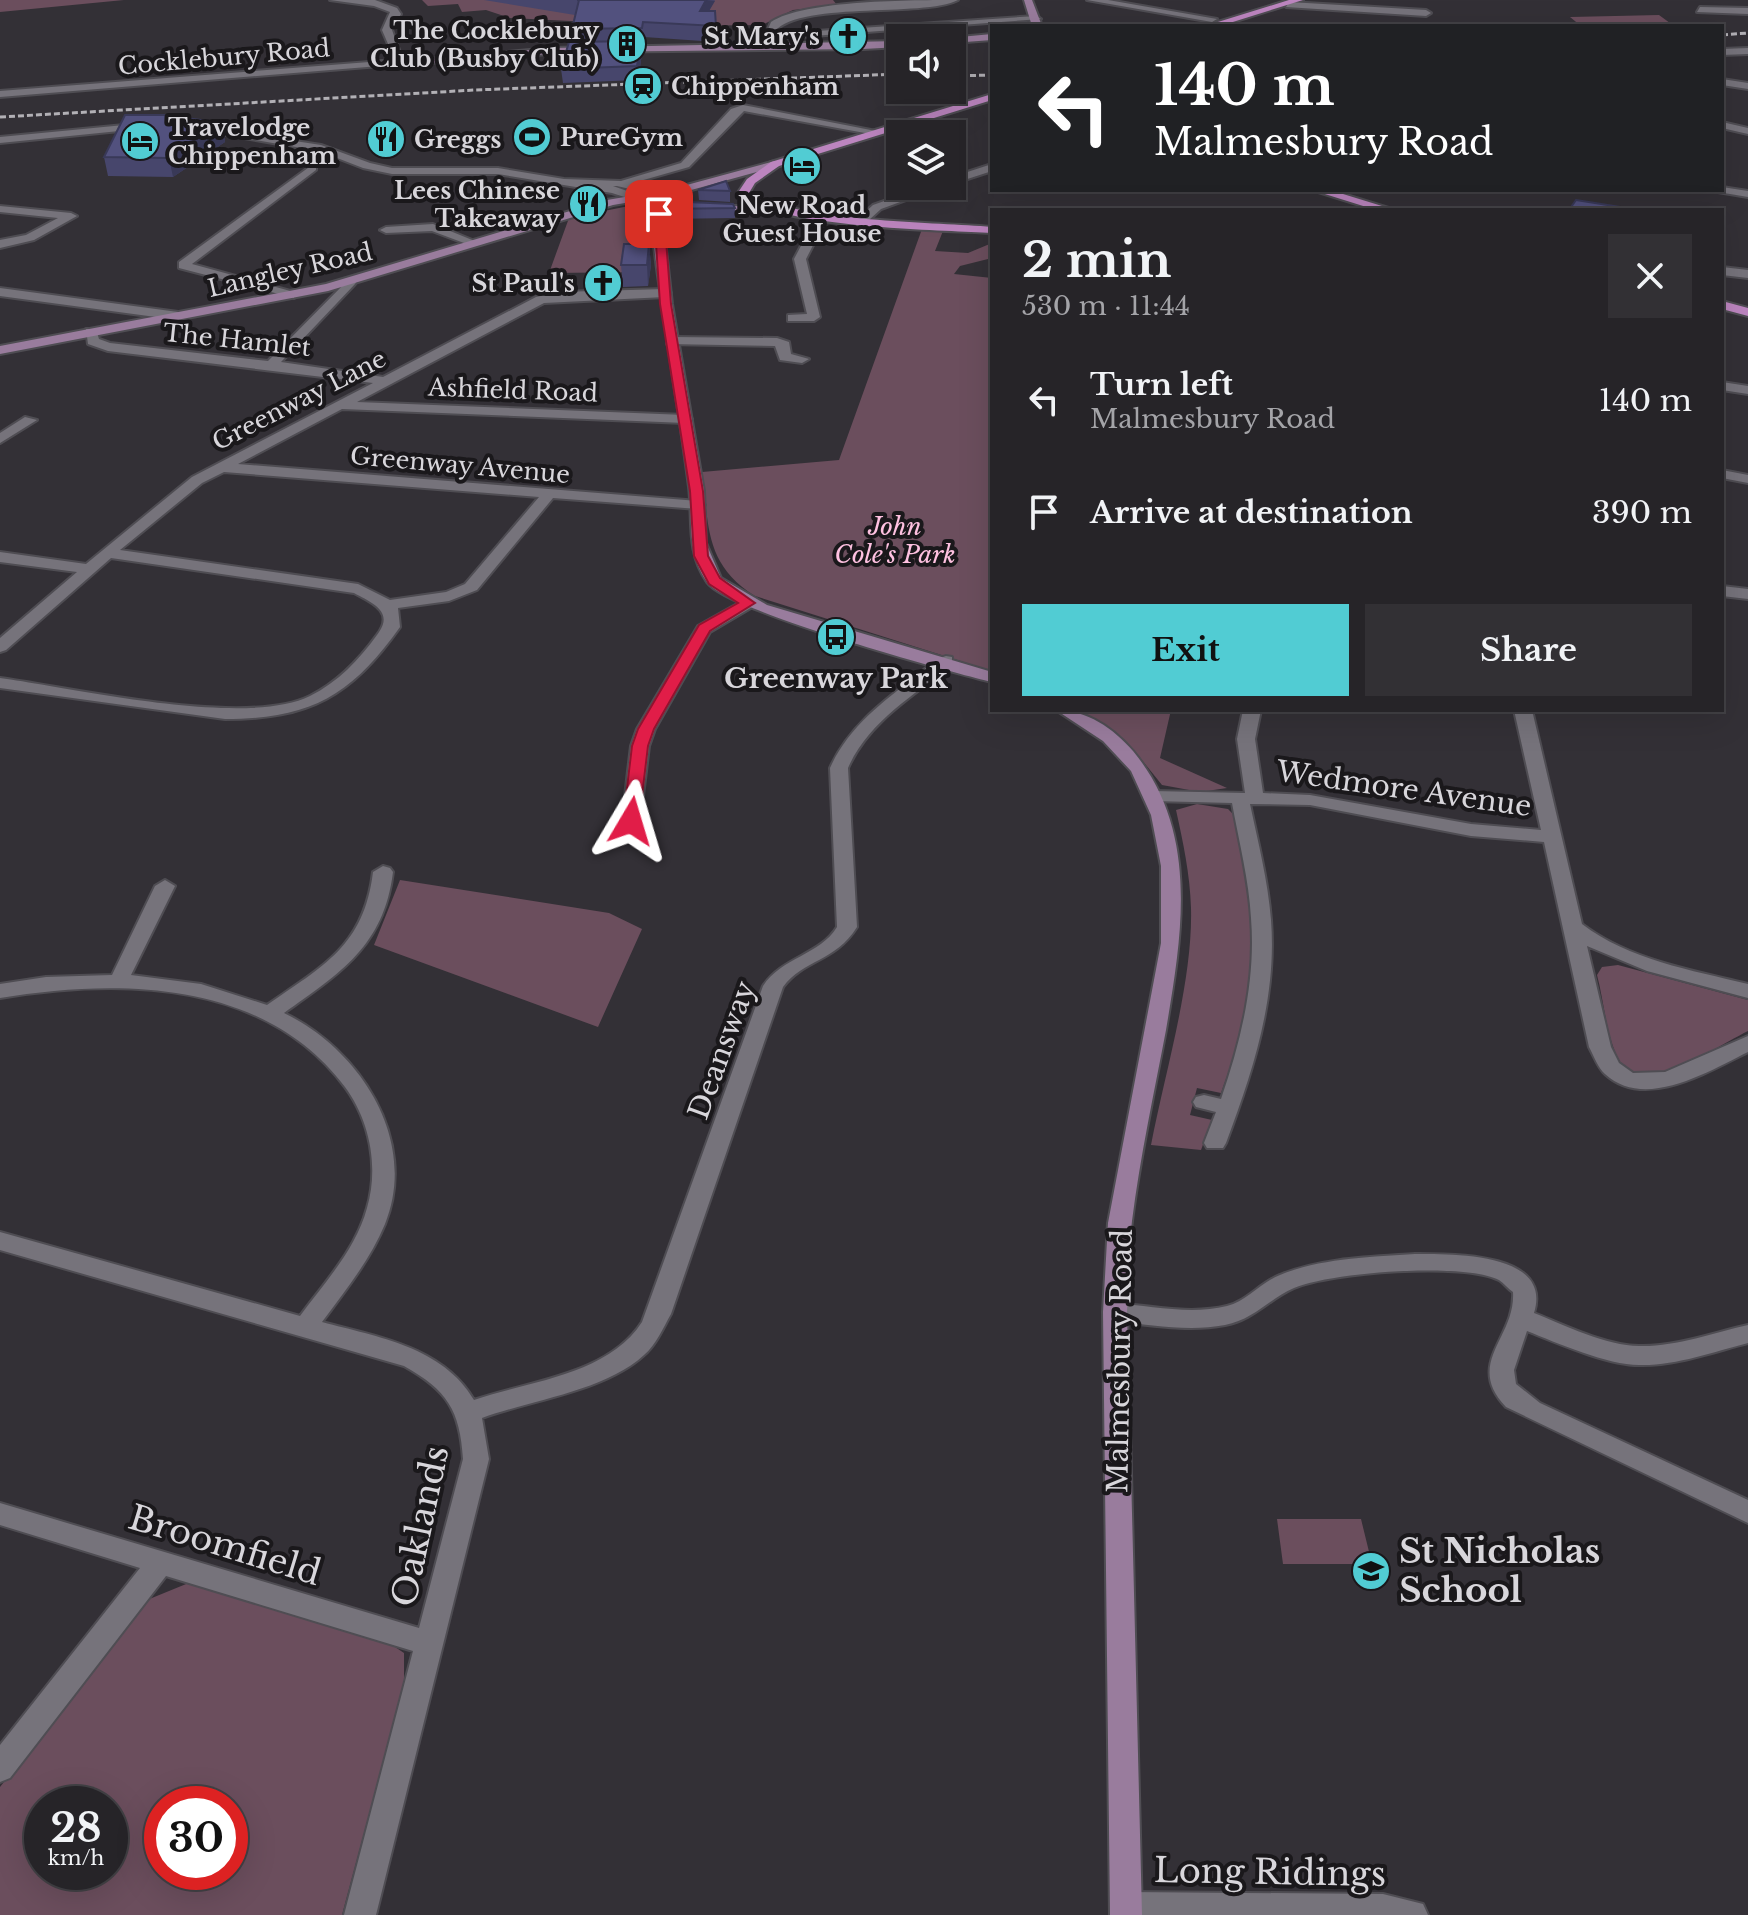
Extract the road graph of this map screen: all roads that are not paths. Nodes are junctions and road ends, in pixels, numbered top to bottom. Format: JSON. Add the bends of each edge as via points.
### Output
{"nodes":[{"id":1,"x":334,"y":0,"type":"edge"},
{"id":2,"x":954,"y":0,"type":"edge"},
{"id":3,"x":1028,"y":0,"type":"edge"},
{"id":4,"x":1091,"y":0,"type":"edge"},
{"id":5,"x":1275,"y":0,"type":"edge"},
{"id":6,"x":1294,"y":3,"type":"edge"},
{"id":7,"x":1700,"y":10,"type":"dead end"},
{"id":8,"x":1748,"y":11,"type":"edge"},
{"id":9,"x":1426,"y":13,"type":"dead end"},
{"id":10,"x":1253,"y":16,"type":"junction"},
{"id":11,"x":1205,"y":22,"type":"edge"},
{"id":12,"x":1036,"y":23,"type":"edge"},
{"id":13,"x":990,"y":25,"type":"edge"},
{"id":14,"x":767,"y":37,"type":"junction"},
{"id":15,"x":990,"y":37,"type":"edge"},
{"id":16,"x":966,"y":39,"type":"edge"},
{"id":17,"x":886,"y":45,"type":"edge"},
{"id":18,"x":765,"y":50,"type":"junction"},
{"id":19,"x":1748,"y":51,"type":"edge"},
{"id":20,"x":1724,"y":52,"type":"edge"},
{"id":21,"x":401,"y":62,"type":"junction"},
{"id":22,"x":1724,"y":82,"type":"edge"},
{"id":23,"x":1748,"y":86,"type":"edge"},
{"id":24,"x":0,"y":92,"type":"edge"},
{"id":25,"x":990,"y":98,"type":"edge"},
{"id":26,"x":1724,"y":125,"type":"edge"},
{"id":27,"x":152,"y":126,"type":"edge"},
{"id":28,"x":180,"y":127,"type":"edge"},
{"id":29,"x":1748,"y":131,"type":"edge"},
{"id":30,"x":876,"y":132,"type":"junction"},
{"id":31,"x":0,"y":140,"type":"edge"},
{"id":32,"x":775,"y":164,"type":"junction"},
{"id":33,"x":990,"y":168,"type":"edge"},
{"id":34,"x":324,"y":175,"type":"dead end"},
{"id":35,"x":966,"y":176,"type":"edge"},
{"id":36,"x":619,"y":187,"type":"junction"},
{"id":37,"x":1724,"y":190,"type":"edge"},
{"id":38,"x":1325,"y":192,"type":"edge"},
{"id":39,"x":1748,"y":194,"type":"edge"},
{"id":40,"x":639,"y":197,"type":"junction"},
{"id":41,"x":656,"y":199,"type":"junction"},
{"id":42,"x":897,"y":200,"type":"edge"},
{"id":43,"x":680,"y":205,"type":"edge"},
{"id":44,"x":701,"y":206,"type":"edge"},
{"id":45,"x":1382,"y":208,"type":"edge"},
{"id":46,"x":0,"y":209,"type":"edge"},
{"id":47,"x":585,"y":211,"type":"junction"},
{"id":48,"x":792,"y":211,"type":"junction"},
{"id":49,"x":823,"y":214,"type":"junction"},
{"id":50,"x":421,"y":216,"type":"dead end"},
{"id":51,"x":865,"y":218,"type":"junction"},
{"id":52,"x":433,"y":227,"type":"junction"},
{"id":53,"x":386,"y":230,"type":"dead end"},
{"id":54,"x":990,"y":230,"type":"edge"},
{"id":55,"x":0,"y":244,"type":"edge"},
{"id":56,"x":476,"y":244,"type":"junction"},
{"id":57,"x":1724,"y":271,"type":"edge"},
{"id":58,"x":1748,"y":274,"type":"edge"},
{"id":59,"x":351,"y":281,"type":"junction"},
{"id":60,"x":0,"y":292,"type":"edge"},
{"id":61,"x":665,"y":293,"type":"junction"},
{"id":62,"x":290,"y":295,"type":"junction"},
{"id":63,"x":1724,"y":306,"type":"edge"},
{"id":64,"x":1748,"y":312,"type":"edge"},
{"id":65,"x":178,"y":316,"type":"junction"},
{"id":66,"x":792,"y":318,"type":"dead end"},
{"id":67,"x":91,"y":332,"type":"junction"},
{"id":68,"x":672,"y":341,"type":"junction"},
{"id":69,"x":0,"y":350,"type":"edge"},
{"id":70,"x":802,"y":359,"type":"dead end"},
{"id":71,"x":270,"y":366,"type":"junction"},
{"id":72,"x":387,"y":382,"type":"junction"},
{"id":73,"x":1724,"y":386,"type":"edge"},
{"id":74,"x":1748,"y":390,"type":"edge"},
{"id":75,"x":339,"y":405,"type":"junction"},
{"id":76,"x":685,"y":419,"type":"junction"},
{"id":77,"x":30,"y":420,"type":"dead end"},
{"id":78,"x":0,"y":439,"type":"edge"},
{"id":79,"x":218,"y":467,"type":"junction"},
{"id":80,"x":1724,"y":474,"type":"edge"},
{"id":81,"x":1748,"y":479,"type":"edge"},
{"id":82,"x":548,"y":495,"type":"junction"},
{"id":83,"x":698,"y":505,"type":"junction"},
{"id":84,"x":108,"y":553,"type":"junction"},
{"id":85,"x":0,"y":557,"type":"edge"},
{"id":86,"x":90,"y":569,"type":"junction"},
{"id":87,"x":1724,"y":591,"type":"edge"},
{"id":88,"x":1748,"y":594,"type":"edge"},
{"id":89,"x":748,"y":603,"type":"junction"},
{"id":90,"x":388,"y":605,"type":"junction"},
{"id":91,"x":0,"y":647,"type":"edge"},
{"id":92,"x":946,"y":661,"type":"junction"},
{"id":93,"x":990,"y":676,"type":"edge"},
{"id":94,"x":0,"y":683,"type":"edge"},
{"id":95,"x":1068,"y":712,"type":"edge"},
{"id":96,"x":1252,"y":712,"type":"edge"},
{"id":97,"x":1523,"y":712,"type":"edge"},
{"id":98,"x":1153,"y":796,"type":"junction"},
{"id":99,"x":1247,"y":797,"type":"junction"},
{"id":100,"x":631,"y":821,"type":"dead end"},
{"id":101,"x":1552,"y":837,"type":"junction"},
{"id":102,"x":383,"y":872,"type":"dead end"},
{"id":103,"x":165,"y":886,"type":"dead end"},
{"id":104,"x":1571,"y":925,"type":"junction"},
{"id":105,"x":119,"y":980,"type":"junction"},
{"id":106,"x":0,"y":991,"type":"edge"},
{"id":107,"x":1748,"y":991,"type":"edge"},
{"id":108,"x":269,"y":1013,"type":"junction"},
{"id":109,"x":1748,"y":1043,"type":"edge"},
{"id":110,"x":1204,"y":1102,"type":"dead end"},
{"id":111,"x":1228,"y":1108,"type":"junction"},
{"id":112,"x":1215,"y":1143,"type":"dead end"},
{"id":113,"x":0,"y":1241,"type":"edge"},
{"id":114,"x":1115,"y":1312,"type":"junction"},
{"id":115,"x":1520,"y":1318,"type":"junction"},
{"id":116,"x":306,"y":1326,"type":"junction"},
{"id":117,"x":1748,"y":1334,"type":"edge"},
{"id":118,"x":469,"y":1412,"type":"junction"},
{"id":119,"x":1748,"y":1512,"type":"edge"},
{"id":120,"x":0,"y":1514,"type":"edge"},
{"id":121,"x":160,"y":1563,"type":"junction"},
{"id":122,"x":430,"y":1644,"type":"junction"},
{"id":123,"x":0,"y":1768,"type":"edge"},
{"id":124,"x":1126,"y":1911,"type":"edge"},
{"id":125,"x":360,"y":1915,"type":"edge"},
{"id":126,"x":1412,"y":1915,"type":"edge"}],
"edges":[{"from":1,"to":21,"type":"street","via":[[394,10],[387,30]]},
{"from":2,"to":14,"type":"street","via":[[806,8],[780,18]]},
{"from":3,"to":12,"type":"main road"},
{"from":4,"to":11,"type":"street"},
{"from":5,"to":10,"type":"main road"},
{"from":6,"to":9,"type":"street"},
{"from":6,"to":10,"type":"main road"},
{"from":7,"to":8,"type":"street"},
{"from":10,"to":11,"type":"main road"},
{"from":13,"to":14,"type":"street"},
{"from":14,"to":18,"type":"street"},
{"from":15,"to":16,"type":"main road"},
{"from":17,"to":18,"type":"main road","name":"Cocklebury Road"},
{"from":18,"to":21,"type":"main road","name":"Cocklebury Road","via":[[563,49]]},
{"from":19,"to":20,"type":"street"},
{"from":21,"to":24,"type":"street","name":"Cocklebury Road","via":[[69,91]]},
{"from":22,"to":23,"type":"street"},
{"from":25,"to":30,"type":"main road"},
{"from":26,"to":29,"type":"street"},
{"from":27,"to":31,"type":"street"},
{"from":28,"to":36,"type":"street","via":[[321,148],[392,171],[498,171]]},
{"from":30,"to":32,"type":"main road"},
{"from":30,"to":36,"type":"street","via":[[743,108],[685,165]]},
{"from":32,"to":41,"type":"main road"},
{"from":32,"to":48,"type":"main road","via":[[751,181],[743,194],[759,205]]},
{"from":33,"to":35,"type":"street"},
{"from":34,"to":62,"type":"street","via":[[308,170],[183,265]]},
{"from":36,"to":40,"type":"street"},
{"from":36,"to":41,"type":"street"},
{"from":37,"to":39,"type":"street"},
{"from":38,"to":45,"type":"main road"},
{"from":40,"to":41,"type":"street"},
{"from":40,"to":47,"type":"main road","name":"Langley Road"},
{"from":41,"to":43,"type":"main road"},
{"from":41,"to":47,"type":"main road","name":"Langley Road"},
{"from":41,"to":61,"type":"main road"},
{"from":42,"to":51,"type":"street"},
{"from":44,"to":48,"type":"main road"},
{"from":46,"to":55,"type":"street","via":[[71,216],[30,238]]},
{"from":47,"to":56,"type":"main road","name":"Langley Road"},
{"from":48,"to":49,"type":"main road"},
{"from":49,"to":51,"type":"main road"},
{"from":49,"to":66,"type":"street","via":[[800,259],[815,321]]},
{"from":50,"to":52,"type":"street"},
{"from":51,"to":54,"type":"main road"},
{"from":52,"to":53,"type":"street"},
{"from":52,"to":56,"type":"street"},
{"from":56,"to":59,"type":"main road","name":"Langley Road"},
{"from":57,"to":58,"type":"street"},
{"from":59,"to":62,"type":"main road","name":"Langley Road"},
{"from":59,"to":71,"type":"street"},
{"from":60,"to":65,"type":"street"},
{"from":61,"to":68,"type":"main road"},
{"from":61,"to":72,"type":"street","name":"Greenway Lane","via":[[540,300]]},
{"from":62,"to":65,"type":"main road","name":"Langley Road"},
{"from":63,"to":64,"type":"main road"},
{"from":65,"to":67,"type":"main road","name":"Langley Road"},
{"from":67,"to":69,"type":"main road","name":"Langley Road"},
{"from":67,"to":71,"type":"street","name":"The Hamlet","via":[[93,341],[108,347]]},
{"from":68,"to":70,"type":"street","via":[[777,342],[783,344],[785,357]]},
{"from":68,"to":76,"type":"main road"},
{"from":71,"to":72,"type":"street","name":"The Hamlet"},
{"from":72,"to":75,"type":"street","name":"Greenway Lane"},
{"from":73,"to":74,"type":"street"},
{"from":75,"to":76,"type":"street","name":"Ashfield Road"},
{"from":75,"to":79,"type":"street","name":"Greenway Lane"},
{"from":76,"to":83,"type":"main road"},
{"from":77,"to":78,"type":"street"},
{"from":79,"to":82,"type":"street","name":"Greenway Avenue"},
{"from":79,"to":84,"type":"street","name":"Greenway Lane"},
{"from":80,"to":81,"type":"street"},
{"from":82,"to":83,"type":"street","name":"Greenway Avenue"},
{"from":82,"to":90,"type":"street","via":[[471,587],[449,596]]},
{"from":83,"to":89,"type":"main road","via":[[698,543],[707,569],[723,589]]},
{"from":84,"to":86,"type":"street","name":"Greenway Lane"},
{"from":84,"to":90,"type":"street","via":[[342,585]]},
{"from":85,"to":86,"type":"street"},
{"from":86,"to":91,"type":"street","name":"Greenway Lane"},
{"from":87,"to":88,"type":"street"},
{"from":89,"to":92,"type":"main road"},
{"from":89,"to":100,"type":"street","via":[[704,629],[646,729]]},
{"from":90,"to":94,"type":"street","via":[[392,627],[349,677],[313,702],[289,711],[234,716]]},
{"from":92,"to":93,"type":"main road"},
{"from":92,"to":118,"type":"street","name":"Deansway","via":[[844,752],[839,768],[847,927],[837,944],[789,968],[773,986],[648,1335],[600,1369]]},
{"from":95,"to":98,"type":"main road","name":"Malmesbury Road","via":[[1120,746]]},
{"from":96,"to":99,"type":"street","via":[[1246,739]]},
{"from":97,"to":101,"type":"street"},
{"from":98,"to":99,"type":"street","name":"Wedmore Avenue"},
{"from":98,"to":114,"type":"main road","name":"Malmesbury Road","via":[[1174,898],[1171,943],[1120,1223]]},
{"from":99,"to":101,"type":"street","name":"Wedmore Avenue","via":[[1310,800],[1471,830]]},
{"from":99,"to":111,"type":"street","via":[[1262,970],[1252,1038]]},
{"from":101,"to":104,"type":"street"},
{"from":102,"to":108,"type":"street","via":[[375,913],[355,950]]},
{"from":103,"to":105,"type":"street"},
{"from":104,"to":107,"type":"street","via":[[1609,950]]},
{"from":104,"to":109,"type":"street","via":[[1602,1055],[1613,1069],[1630,1078],[1673,1080]]},
{"from":105,"to":106,"type":"street"},
{"from":105,"to":108,"type":"street","via":[[208,992]]},
{"from":108,"to":116,"type":"street","via":[[309,1036],[346,1071],[369,1107],[384,1155],[379,1209],[368,1234]]},
{"from":110,"to":111,"type":"street"},
{"from":111,"to":112,"type":"street"},
{"from":113,"to":116,"type":"street","name":"Oaklands"},
{"from":114,"to":115,"type":"street","via":[[1225,1316],[1253,1306],[1293,1279],[1418,1261],[1473,1265],[1512,1277],[1525,1294]]},
{"from":114,"to":124,"type":"main road","name":"Malmesbury Road"},
{"from":115,"to":117,"type":"street","via":[[1637,1356]]},
{"from":115,"to":119,"type":"street","via":[[1500,1373],[1507,1394]]},
{"from":116,"to":118,"type":"street","name":"Oaklands","via":[[421,1362],[458,1393]]},
{"from":118,"to":122,"type":"street","name":"Oaklands","via":[[476,1459]]},
{"from":120,"to":121,"type":"street","name":"Broomfield"},
{"from":121,"to":122,"type":"street","name":"Broomfield"},
{"from":121,"to":123,"type":"street"},
{"from":122,"to":125,"type":"street","name":"Oaklands"},
{"from":124,"to":126,"type":"street","name":"Long Ridings","via":[[1383,1909]]}]}
